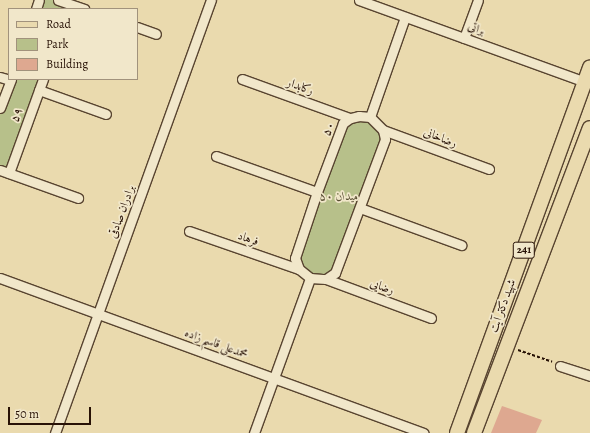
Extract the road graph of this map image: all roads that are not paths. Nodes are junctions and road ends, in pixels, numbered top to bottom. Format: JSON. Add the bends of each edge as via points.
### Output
{"nodes":[{"id":1,"x":58,"y":0,"type":"edge"},
{"id":2,"x":212,"y":0,"type":"edge"},
{"id":3,"x":359,"y":0,"type":"edge"},
{"id":4,"x":478,"y":0,"type":"edge"},
{"id":5,"x":69,"y":7,"type":"edge"},
{"id":6,"x":405,"y":17,"type":"junction"},
{"id":7,"x":138,"y":27,"type":"edge"},
{"id":8,"x":156,"y":34,"type":"dead end"},
{"id":9,"x":464,"y":38,"type":"junction"},
{"id":10,"x":590,"y":67,"type":"edge"},
{"id":11,"x":242,"y":79,"type":"dead end"},
{"id":12,"x":10,"y":80,"type":"edge"},
{"id":13,"x":43,"y":80,"type":"edge"},
{"id":14,"x":584,"y":82,"type":"junction"},
{"id":15,"x":39,"y":90,"type":"junction"},
{"id":16,"x":0,"y":108,"type":"edge"},
{"id":17,"x":106,"y":114,"type":"dead end"},
{"id":18,"x":370,"y":117,"type":"junction"},
{"id":19,"x":350,"y":118,"type":"junction"},
{"id":20,"x":590,"y":128,"type":"edge"},
{"id":21,"x":383,"y":130,"type":"junction"},
{"id":22,"x":216,"y":156,"type":"dead end"},
{"id":23,"x":489,"y":169,"type":"dead end"},
{"id":24,"x":4,"y":171,"type":"edge"},
{"id":25,"x":317,"y":192,"type":"junction"},
{"id":26,"x":78,"y":198,"type":"dead end"},
{"id":27,"x":360,"y":208,"type":"junction"},
{"id":28,"x":189,"y":231,"type":"dead end"},
{"id":29,"x":461,"y":245,"type":"dead end"},
{"id":30,"x":299,"y":269,"type":"junction"},
{"id":31,"x":0,"y":278,"type":"edge"},
{"id":32,"x":310,"y":278,"type":"junction"},
{"id":33,"x":326,"y":279,"type":"junction"},
{"id":34,"x":98,"y":314,"type":"junction"},
{"id":35,"x":430,"y":318,"type":"dead end"},
{"id":36,"x":560,"y":366,"type":"road end"},
{"id":37,"x":590,"y":376,"type":"edge"},
{"id":38,"x":275,"y":379,"type":"junction"},
{"id":39,"x":55,"y":433,"type":"edge"},
{"id":40,"x":254,"y":433,"type":"edge"},
{"id":41,"x":423,"y":433,"type":"edge"},
{"id":42,"x":458,"y":433,"type":"edge"},
{"id":43,"x":474,"y":433,"type":"edge"}],
"edges":[{"from":1,"to":5,"type":"street"},
{"from":2,"to":34,"type":"street","name":"برادران صادقی"},
{"from":3,"to":6,"type":"street","name":"براتی"},
{"from":4,"to":9,"type":"street"},
{"from":6,"to":9,"type":"street","name":"براتی"},
{"from":6,"to":18,"type":"street"},
{"from":7,"to":8,"type":"street"},
{"from":9,"to":14,"type":"street","name":"براتی"},
{"from":10,"to":14,"type":"main road","name":"شهید دکتر آیت","number":"241"},
{"from":11,"to":19,"type":"street","name":"رکابدار"},
{"from":12,"to":16,"type":"street","name":"۵۹"},
{"from":13,"to":15,"type":"street","name":"۵۹"},
{"from":14,"to":42,"type":"main road","name":"شهید دکتر آیت","number":"241"},
{"from":15,"to":17,"type":"street"},
{"from":15,"to":24,"type":"street","name":"۵۹"},
{"from":18,"to":19,"type":"street","name":"۵۰"},
{"from":18,"to":21,"type":"street"},
{"from":19,"to":25,"type":"street","name":"۵۰","via":[[343,123]]},
{"from":20,"to":43,"type":"main road","name":"شهید دکتر آیت","number":"241"},
{"from":21,"to":23,"type":"street","name":"رضاخانی"},
{"from":21,"to":27,"type":"street","via":[[385,139]]},
{"from":22,"to":25,"type":"street"},
{"from":24,"to":26,"type":"street"},
{"from":25,"to":30,"type":"street","name":"۵۰","via":[[295,258]]},
{"from":27,"to":29,"type":"street"},
{"from":27,"to":33,"type":"street","via":[[335,273]]},
{"from":28,"to":30,"type":"street","name":"فرهاد"},
{"from":30,"to":32,"type":"street"},
{"from":31,"to":34,"type":"street","name":"محمدعلی قاسم زاده"},
{"from":32,"to":33,"type":"street"},
{"from":32,"to":38,"type":"street"},
{"from":33,"to":35,"type":"street","name":"رضایی"},
{"from":34,"to":38,"type":"street","name":"محمدعلی قاسم زاده"},
{"from":34,"to":39,"type":"street","name":"برادران صادقی"},
{"from":36,"to":37,"type":"street"},
{"from":38,"to":40,"type":"street"},
{"from":38,"to":41,"type":"street","name":"محمدعلی قاسم زاده"}]}
